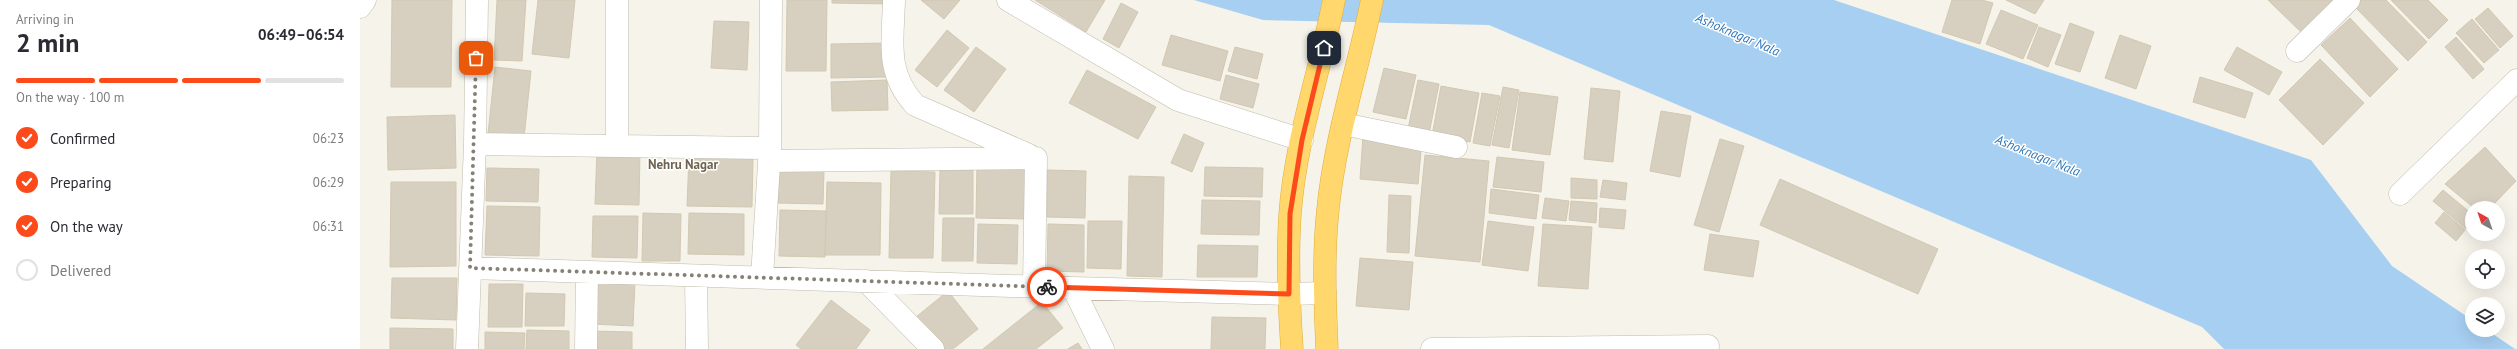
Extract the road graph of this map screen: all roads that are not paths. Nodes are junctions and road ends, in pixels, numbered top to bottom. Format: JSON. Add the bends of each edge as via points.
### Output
{"nodes":[{"id":1,"x":365,"y":0,"type":"edge"},
{"id":2,"x":477,"y":0,"type":"edge"},
{"id":3,"x":617,"y":0,"type":"edge"},
{"id":4,"x":771,"y":0,"type":"edge"},
{"id":5,"x":894,"y":0,"type":"edge"},
{"id":6,"x":1008,"y":0,"type":"edge"},
{"id":7,"x":1334,"y":0,"type":"edge"},
{"id":8,"x":1372,"y":0,"type":"edge"},
{"id":9,"x":2348,"y":0,"type":"edge"},
{"id":10,"x":360,"y":7,"type":"edge"},
{"id":11,"x":2297,"y":51,"type":"dead end"},
{"id":12,"x":2517,"y":80,"type":"edge"},
{"id":13,"x":1343,"y":124,"type":"junction"},
{"id":14,"x":1302,"y":140,"type":"junction"},
{"id":15,"x":475,"y":144,"type":"junction"},
{"id":16,"x":617,"y":146,"type":"junction"},
{"id":17,"x":1456,"y":147,"type":"dead end"},
{"id":18,"x":769,"y":154,"type":"junction"},
{"id":19,"x":1036,"y":158,"type":"junction"},
{"id":20,"x":2400,"y":194,"type":"dead end"},
{"id":21,"x":470,"y":268,"type":"junction"},
{"id":22,"x":587,"y":272,"type":"junction"},
{"id":23,"x":696,"y":276,"type":"junction"},
{"id":24,"x":762,"y":277,"type":"junction"},
{"id":25,"x":866,"y":281,"type":"junction"},
{"id":26,"x":1034,"y":286,"type":"junction"},
{"id":27,"x":1073,"y":288,"type":"junction"},
{"id":28,"x":1325,"y":293,"type":"junction"},
{"id":29,"x":1289,"y":294,"type":"junction"},
{"id":30,"x":1708,"y":346,"type":"dead end"},
{"id":31,"x":468,"y":349,"type":"edge"},
{"id":32,"x":586,"y":349,"type":"edge"},
{"id":33,"x":697,"y":349,"type":"edge"},
{"id":34,"x":933,"y":349,"type":"edge"},
{"id":35,"x":1103,"y":349,"type":"edge"},
{"id":36,"x":1292,"y":349,"type":"edge"},
{"id":37,"x":1327,"y":349,"type":"edge"},
{"id":38,"x":1432,"y":349,"type":"edge"}],
"edges":[{"from":1,"to":10,"type":"street"},
{"from":2,"to":15,"type":"street"},
{"from":3,"to":16,"type":"street"},
{"from":4,"to":18,"type":"street"},
{"from":5,"to":19,"type":"street","via":[[892,63],[898,83],[906,95],[915,105]]},
{"from":6,"to":14,"type":"street","via":[[1178,100]]},
{"from":7,"to":14,"type":"highway"},
{"from":8,"to":13,"type":"highway"},
{"from":9,"to":11,"type":"street"},
{"from":12,"to":20,"type":"street"},
{"from":13,"to":17,"type":"street"},
{"from":13,"to":28,"type":"highway","via":[[1328,208]]},
{"from":14,"to":29,"type":"highway","via":[[1290,214]]},
{"from":15,"to":16,"type":"street"},
{"from":15,"to":21,"type":"street"},
{"from":16,"to":18,"type":"street"},
{"from":18,"to":19,"type":"street"},
{"from":18,"to":24,"type":"street"},
{"from":19,"to":26,"type":"street"},
{"from":21,"to":22,"type":"street"},
{"from":21,"to":31,"type":"street"},
{"from":22,"to":23,"type":"street"},
{"from":22,"to":32,"type":"street"},
{"from":23,"to":24,"type":"street"},
{"from":23,"to":33,"type":"street"},
{"from":24,"to":25,"type":"street"},
{"from":25,"to":26,"type":"street"},
{"from":25,"to":34,"type":"street"},
{"from":26,"to":27,"type":"street"},
{"from":27,"to":29,"type":"street"},
{"from":27,"to":35,"type":"street"},
{"from":28,"to":29,"type":"street"},
{"from":28,"to":37,"type":"highway"},
{"from":29,"to":36,"type":"highway"},
{"from":30,"to":38,"type":"street"}]}
